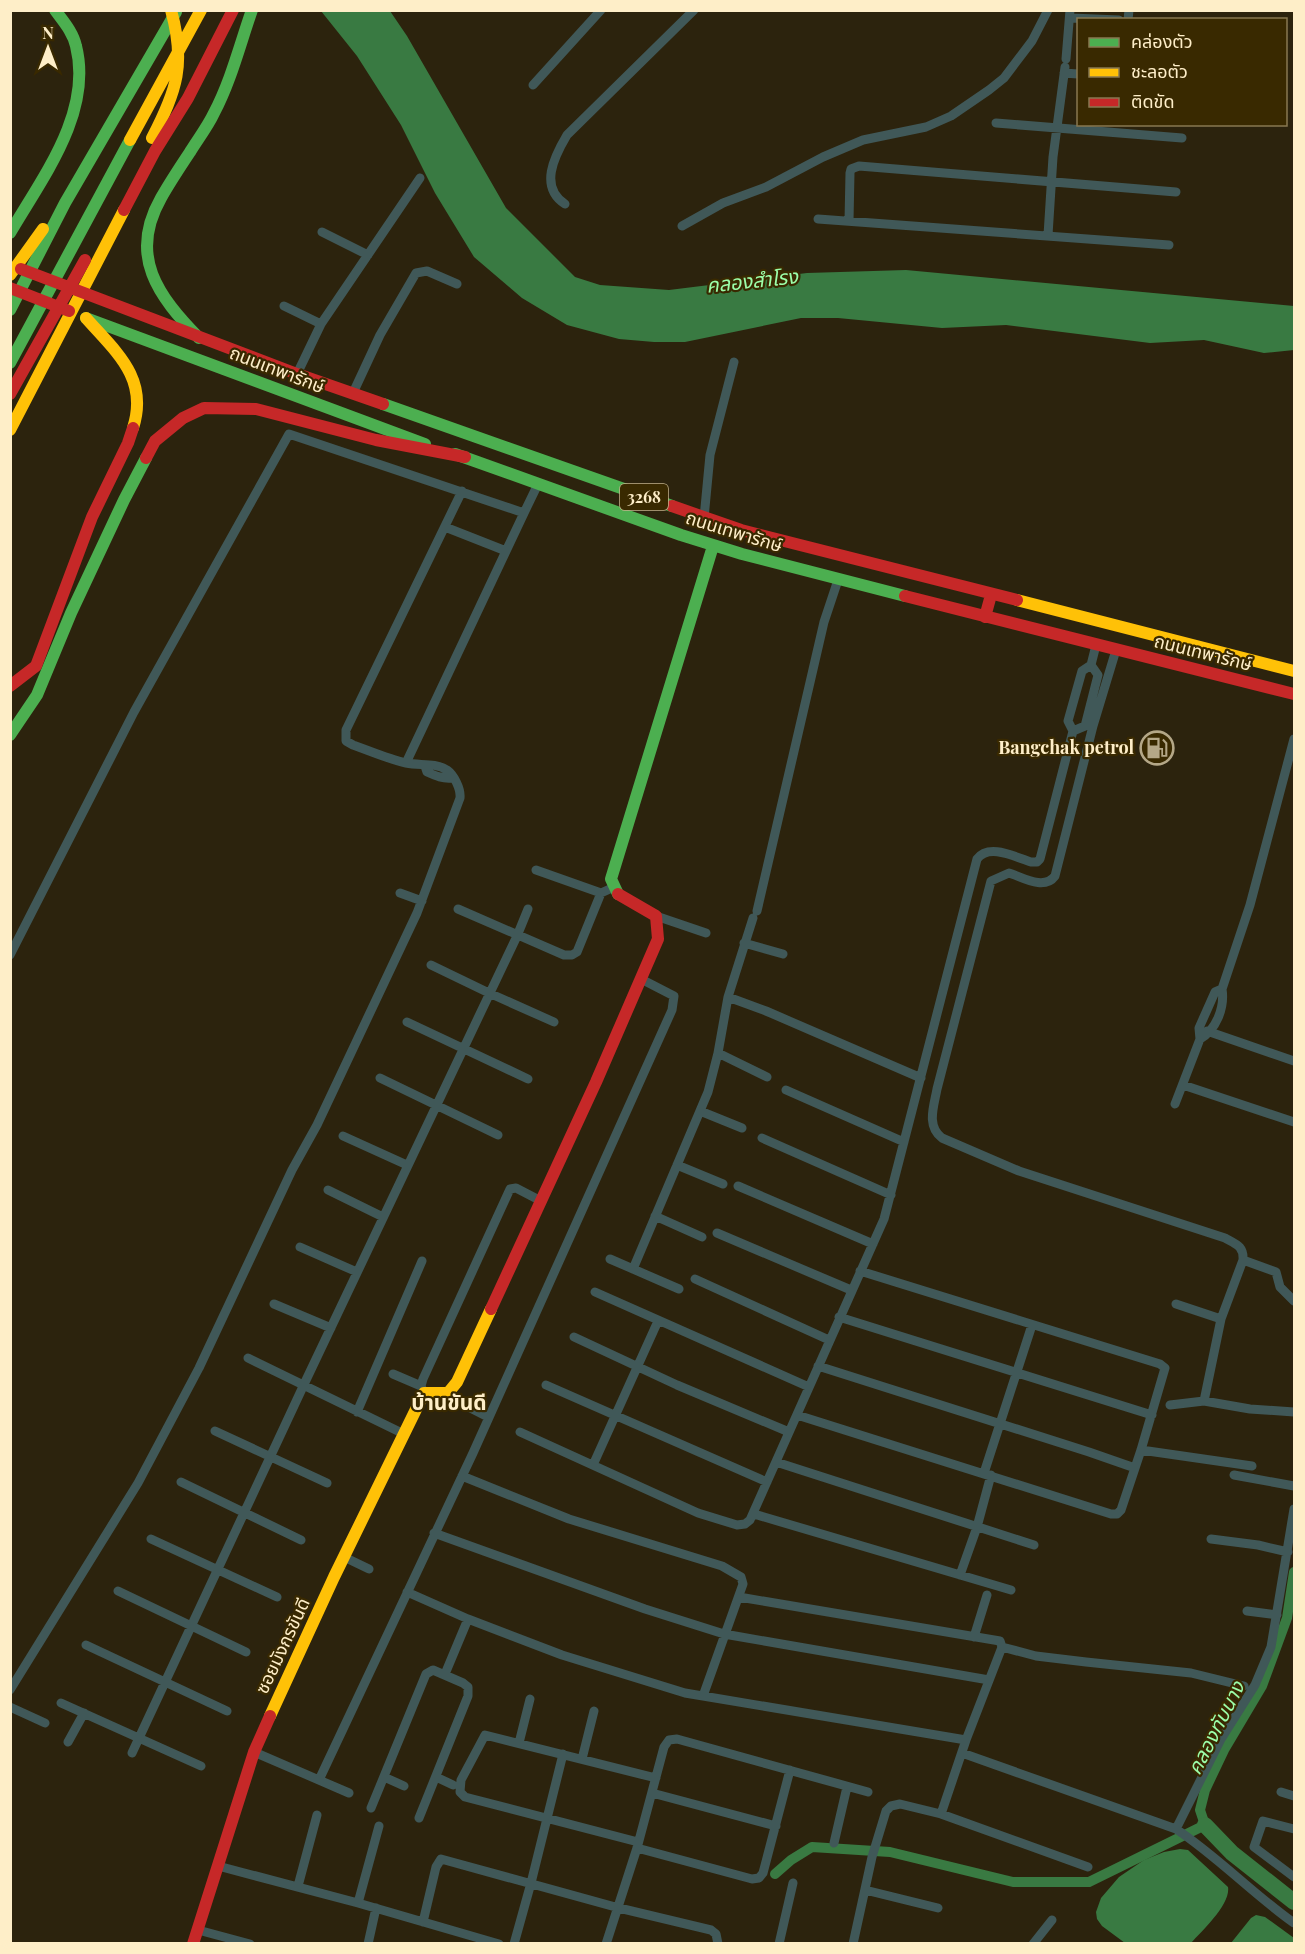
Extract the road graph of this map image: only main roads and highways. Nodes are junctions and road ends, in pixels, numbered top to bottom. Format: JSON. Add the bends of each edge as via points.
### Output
{"nodes":[{"id":1,"x":55,"y":10,"type":"edge"},
{"id":2,"x":171,"y":10,"type":"edge"},
{"id":3,"x":177,"y":10,"type":"edge"},
{"id":4,"x":201,"y":10,"type":"edge"},
{"id":5,"x":233,"y":10,"type":"edge"},
{"id":6,"x":252,"y":10,"type":"edge"},
{"id":7,"x":65,"y":203,"type":"junction"},
{"id":8,"x":10,"y":233,"type":"edge"},
{"id":9,"x":10,"y":265,"type":"edge"},
{"id":10,"x":10,"y":275,"type":"edge"},
{"id":11,"x":10,"y":288,"type":"edge"},
{"id":12,"x":10,"y":310,"type":"edge"},
{"id":13,"x":86,"y":318,"type":"junction"},
{"id":14,"x":199,"y":338,"type":"junction"},
{"id":15,"x":10,"y":363,"type":"edge"},
{"id":16,"x":10,"y":394,"type":"edge"},
{"id":17,"x":10,"y":430,"type":"edge"},
{"id":18,"x":465,"y":458,"type":"junction"},
{"id":19,"x":713,"y":546,"type":"junction"},
{"id":20,"x":991,"y":595,"type":"junction"},
{"id":21,"x":986,"y":617,"type":"junction"},
{"id":22,"x":1294,"y":671,"type":"edge"},
{"id":23,"x":10,"y":686,"type":"edge"},
{"id":24,"x":1294,"y":694,"type":"edge"},
{"id":25,"x":10,"y":735,"type":"edge"},
{"id":26,"x":193,"y":1944,"type":"edge"}],
"edges":[{"from":1,"to":8,"type":"main road","via":[[77,48],[81,75],[77,98],[58,149]]},
{"from":2,"to":16,"type":"main road","via":[[179,34],[175,88],[157,128]]},
{"from":3,"to":7,"type":"main road"},
{"from":4,"to":15,"type":"main road"},
{"from":5,"to":17,"type":"main road","via":[[188,98],[145,169]]},
{"from":6,"to":14,"type":"main road","via":[[226,87],[148,228],[148,265],[156,287],[168,306]]},
{"from":7,"to":10,"type":"main road"},
{"from":7,"to":12,"type":"main road"},
{"from":9,"to":14,"type":"main road","name":"ถนนเทพารักษ์","number":"3268"},
{"from":11,"to":13,"type":"main road","name":"ถนนเทพารักษ์","number":"3268"},
{"from":13,"to":18,"type":"main road","name":"ถนนเทพารักษ์","number":"3268"},
{"from":13,"to":23,"type":"main road","via":[[133,377],[138,399],[135,421],[92,517],[36,666]]},
{"from":14,"to":20,"type":"main road","name":"ถนนเทพารักษ์","number":"3268","via":[[704,518],[778,541]]},
{"from":18,"to":19,"type":"main road","name":"ถนนเทพารักษ์","number":"3268"},
{"from":18,"to":25,"type":"main road","via":[[376,441],[256,409],[204,408],[183,418],[155,441],[71,613],[37,695]]},
{"from":19,"to":21,"type":"main road","name":"ถนนเทพารักษ์","number":"3268"},
{"from":19,"to":26,"type":"main road","name":"ซอยมังกรขันดี","via":[[607,890],[649,909],[656,916],[658,939],[457,1382],[444,1394],[423,1390],[344,1557],[254,1752]]},
{"from":20,"to":21,"type":"main road"},
{"from":20,"to":22,"type":"main road","name":"ถนนเทพารักษ์","number":"3268"},
{"from":21,"to":24,"type":"main road","name":"ถนนเทพารักษ์","number":"3268"}]}
